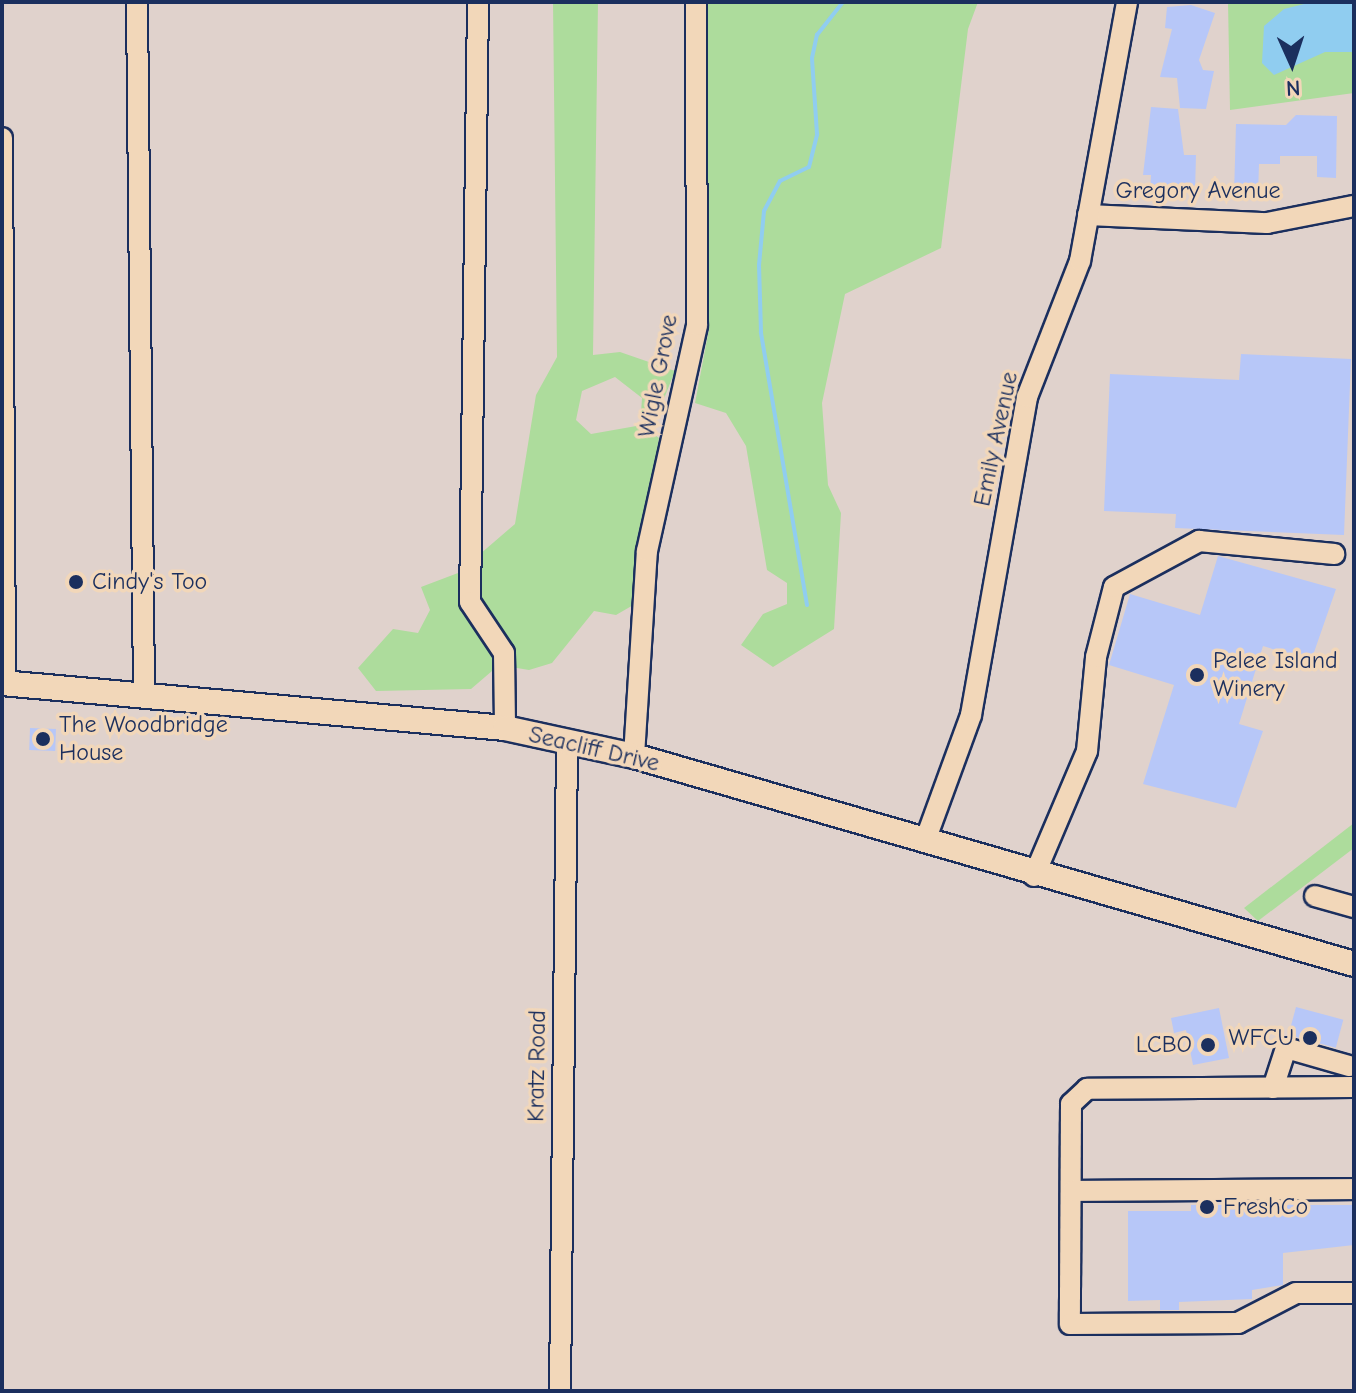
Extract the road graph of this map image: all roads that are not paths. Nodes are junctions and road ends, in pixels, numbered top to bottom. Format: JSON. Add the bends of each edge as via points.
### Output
{"nodes":[{"id":1,"x":137,"y":2,"type":"edge"},
{"id":2,"x":478,"y":2,"type":"edge"},
{"id":3,"x":696,"y":2,"type":"edge"},
{"id":4,"x":1127,"y":2,"type":"edge"},
{"id":5,"x":2,"y":138,"type":"edge"},
{"id":6,"x":1354,"y":206,"type":"edge"},
{"id":7,"x":1088,"y":215,"type":"junction"},
{"id":8,"x":1334,"y":554,"type":"dead end"},
{"id":9,"x":4,"y":683,"type":"edge"},
{"id":10,"x":144,"y":694,"type":"junction"},
{"id":11,"x":505,"y":728,"type":"junction"},
{"id":12,"x":567,"y":741,"type":"junction"},
{"id":13,"x":634,"y":756,"type":"junction"},
{"id":14,"x":925,"y":841,"type":"junction"},
{"id":15,"x":1034,"y":876,"type":"junction"},
{"id":16,"x":1315,"y":896,"type":"dead end"},
{"id":17,"x":1354,"y":907,"type":"edge"},
{"id":18,"x":1354,"y":964,"type":"edge"},
{"id":19,"x":1349,"y":1066,"type":"dead end"},
{"id":20,"x":1354,"y":1087,"type":"edge"},
{"id":21,"x":1273,"y":1088,"type":"junction"},
{"id":22,"x":1354,"y":1189,"type":"edge"},
{"id":23,"x":1073,"y":1191,"type":"junction"},
{"id":24,"x":1354,"y":1293,"type":"edge"},
{"id":25,"x":560,"y":1391,"type":"edge"}],
"edges":[{"from":1,"to":10,"type":"street"},
{"from":2,"to":11,"type":"street","via":[[470,602],[504,653]]},
{"from":3,"to":13,"type":"street","name":"Wigle Grove","via":[[697,325],[647,551]]},
{"from":4,"to":7,"type":"street","name":"Emily Avenue"},
{"from":5,"to":9,"type":"street"},
{"from":6,"to":7,"type":"street","name":"Gregory Avenue","via":[[1267,223]]},
{"from":7,"to":14,"type":"street","name":"Emily Avenue","via":[[1080,261],[1027,397],[971,715]]},
{"from":8,"to":15,"type":"street","via":[[1199,541],[1114,587],[1096,657],[1087,751]]},
{"from":9,"to":10,"type":"main road","name":"Seacliff Drive"},
{"from":10,"to":11,"type":"main road","name":"Seacliff Drive"},
{"from":11,"to":12,"type":"main road","name":"Seacliff Drive"},
{"from":12,"to":13,"type":"main road","name":"Seacliff Drive"},
{"from":12,"to":25,"type":"street","name":"Kratz Road"},
{"from":13,"to":14,"type":"main road","name":"Seacliff Drive"},
{"from":14,"to":15,"type":"main road","name":"Seacliff Drive"},
{"from":15,"to":18,"type":"main road","name":"Seacliff Drive"},
{"from":16,"to":17,"type":"street"},
{"from":19,"to":21,"type":"street","via":[[1286,1048]]},
{"from":20,"to":21,"type":"street"},
{"from":21,"to":23,"type":"street","via":[[1087,1089],[1071,1104]]},
{"from":22,"to":23,"type":"street"},
{"from":23,"to":24,"type":"street","via":[[1070,1324],[1238,1323],[1296,1293]]}]}
